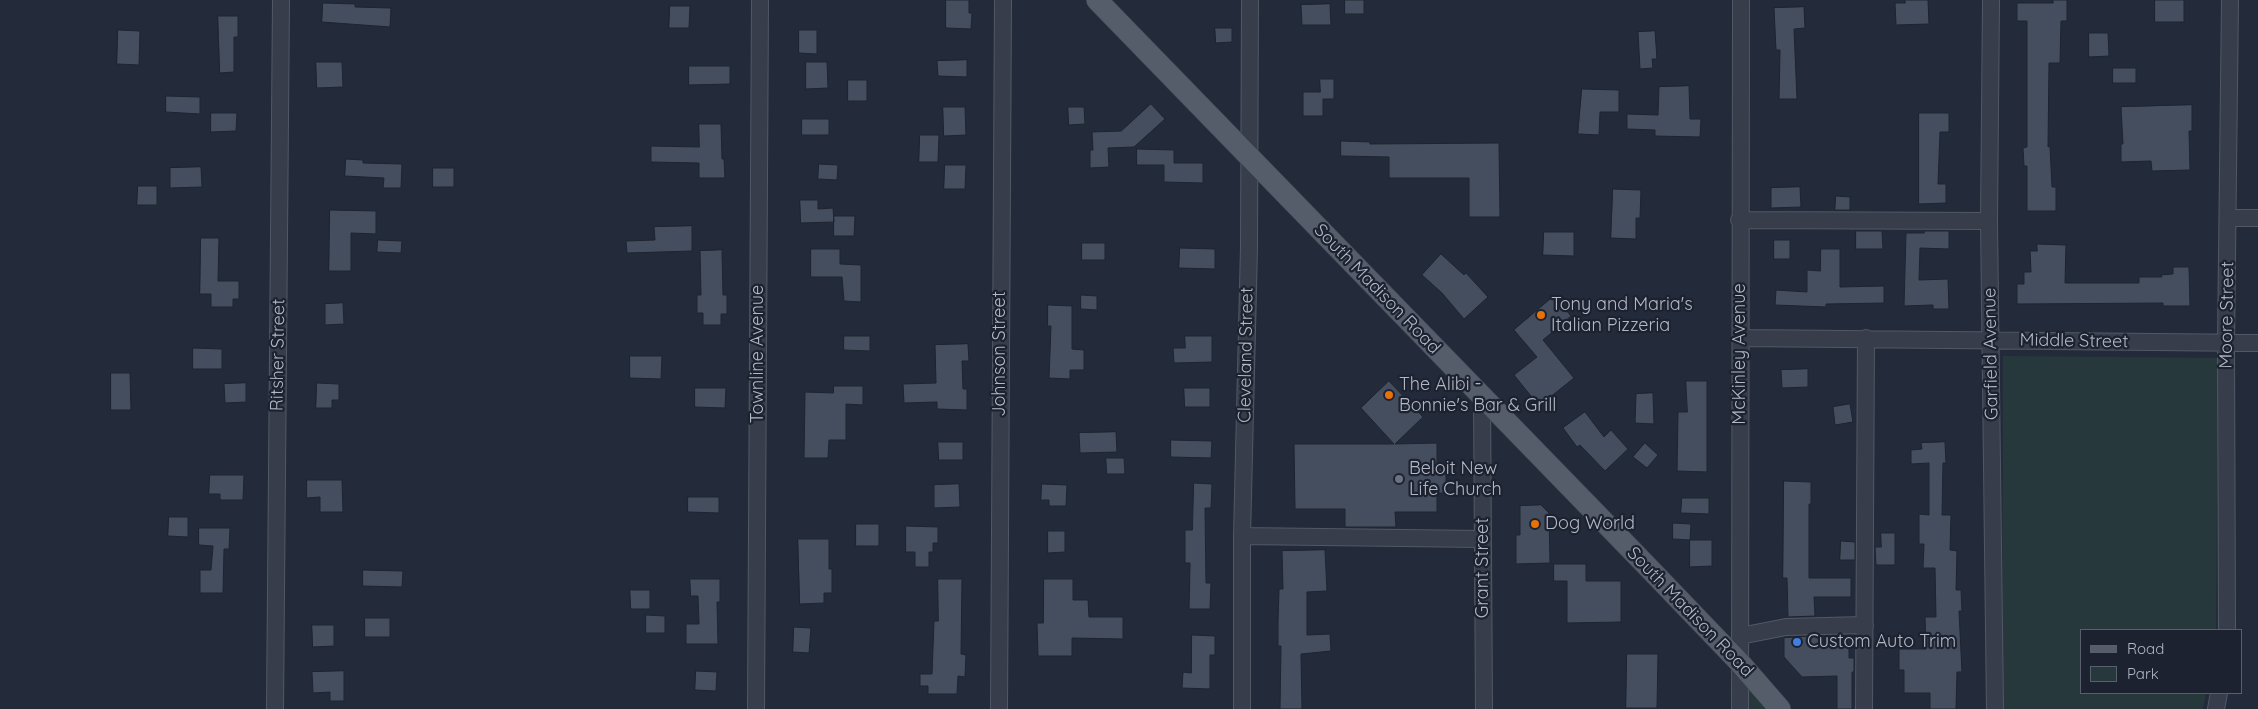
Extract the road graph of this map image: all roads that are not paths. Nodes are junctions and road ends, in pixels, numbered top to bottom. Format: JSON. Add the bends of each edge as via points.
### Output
{"nodes":[{"id":1,"x":281,"y":0,"type":"edge"},
{"id":2,"x":760,"y":0,"type":"edge"},
{"id":3,"x":1002,"y":0,"type":"edge"},
{"id":4,"x":1097,"y":0,"type":"edge"},
{"id":5,"x":1250,"y":0,"type":"edge"},
{"id":6,"x":1740,"y":0,"type":"edge"},
{"id":7,"x":1991,"y":0,"type":"edge"},
{"id":8,"x":2230,"y":0,"type":"edge"},
{"id":9,"x":1249,"y":157,"type":"junction"},
{"id":10,"x":2229,"y":218,"type":"junction"},
{"id":11,"x":2258,"y":218,"type":"edge"},
{"id":12,"x":1739,"y":220,"type":"junction"},
{"id":13,"x":1989,"y":221,"type":"junction"},
{"id":14,"x":1740,"y":338,"type":"junction"},
{"id":15,"x":1866,"y":338,"type":"junction"},
{"id":16,"x":1991,"y":340,"type":"junction"},
{"id":17,"x":2226,"y":343,"type":"junction"},
{"id":18,"x":2258,"y":343,"type":"edge"},
{"id":19,"x":1482,"y":397,"type":"junction"},
{"id":20,"x":1242,"y":536,"type":"junction"},
{"id":21,"x":1482,"y":539,"type":"junction"},
{"id":22,"x":1865,"y":625,"type":"junction"},
{"id":23,"x":2227,"y":629,"type":"edge"},
{"id":24,"x":1740,"y":636,"type":"junction"},
{"id":25,"x":1740,"y":663,"type":"junction"},
{"id":26,"x":2219,"y":694,"type":"edge"},
{"id":27,"x":275,"y":709,"type":"edge"},
{"id":28,"x":756,"y":709,"type":"edge"},
{"id":29,"x":999,"y":709,"type":"edge"},
{"id":30,"x":1242,"y":709,"type":"edge"},
{"id":31,"x":1484,"y":709,"type":"edge"},
{"id":32,"x":1740,"y":709,"type":"edge"},
{"id":33,"x":1780,"y":709,"type":"edge"},
{"id":34,"x":1864,"y":709,"type":"edge"},
{"id":35,"x":1995,"y":709,"type":"edge"},
{"id":36,"x":2216,"y":709,"type":"edge"}],
"edges":[{"from":1,"to":27,"type":"street","name":"Ritsher Street"},
{"from":2,"to":28,"type":"street","name":"Townline Avenue"},
{"from":3,"to":29,"type":"street","name":"Johnson Street"},
{"from":4,"to":9,"type":"main road","name":"South Madison Road"},
{"from":5,"to":9,"type":"street","name":"Cleveland Street"},
{"from":6,"to":12,"type":"street","name":"McKinley Avenue"},
{"from":7,"to":13,"type":"street","name":"Garfield Avenue"},
{"from":8,"to":10,"type":"street","name":"Moore Street"},
{"from":9,"to":19,"type":"main road","name":"South Madison Road"},
{"from":9,"to":20,"type":"street","name":"Cleveland Street"},
{"from":10,"to":11,"type":"street"},
{"from":10,"to":17,"type":"street","name":"Moore Street"},
{"from":12,"to":13,"type":"street"},
{"from":12,"to":14,"type":"street","name":"McKinley Avenue"},
{"from":13,"to":16,"type":"street","name":"Garfield Avenue"},
{"from":14,"to":15,"type":"street","name":"Middle Street"},
{"from":14,"to":24,"type":"street","name":"McKinley Avenue"},
{"from":15,"to":16,"type":"street","name":"Middle Street"},
{"from":15,"to":22,"type":"street"},
{"from":16,"to":17,"type":"street","name":"Middle Street"},
{"from":16,"to":35,"type":"street","name":"Garfield Avenue"},
{"from":17,"to":18,"type":"street","name":"Middle Street"},
{"from":17,"to":23,"type":"street","name":"Moore Street"},
{"from":19,"to":21,"type":"street","name":"Grant Street"},
{"from":19,"to":25,"type":"main road","name":"South Madison Road"},
{"from":20,"to":21,"type":"street"},
{"from":20,"to":30,"type":"street","name":"Cleveland Street"},
{"from":21,"to":31,"type":"street","name":"Grant Street"},
{"from":22,"to":24,"type":"street","via":[[1786,627]]},
{"from":22,"to":34,"type":"street"},
{"from":24,"to":25,"type":"street","name":"McKinley Avenue"},
{"from":25,"to":32,"type":"street","name":"McKinley Avenue"},
{"from":25,"to":33,"type":"main road","name":"South Madison Road"},
{"from":26,"to":36,"type":"street"}]}
